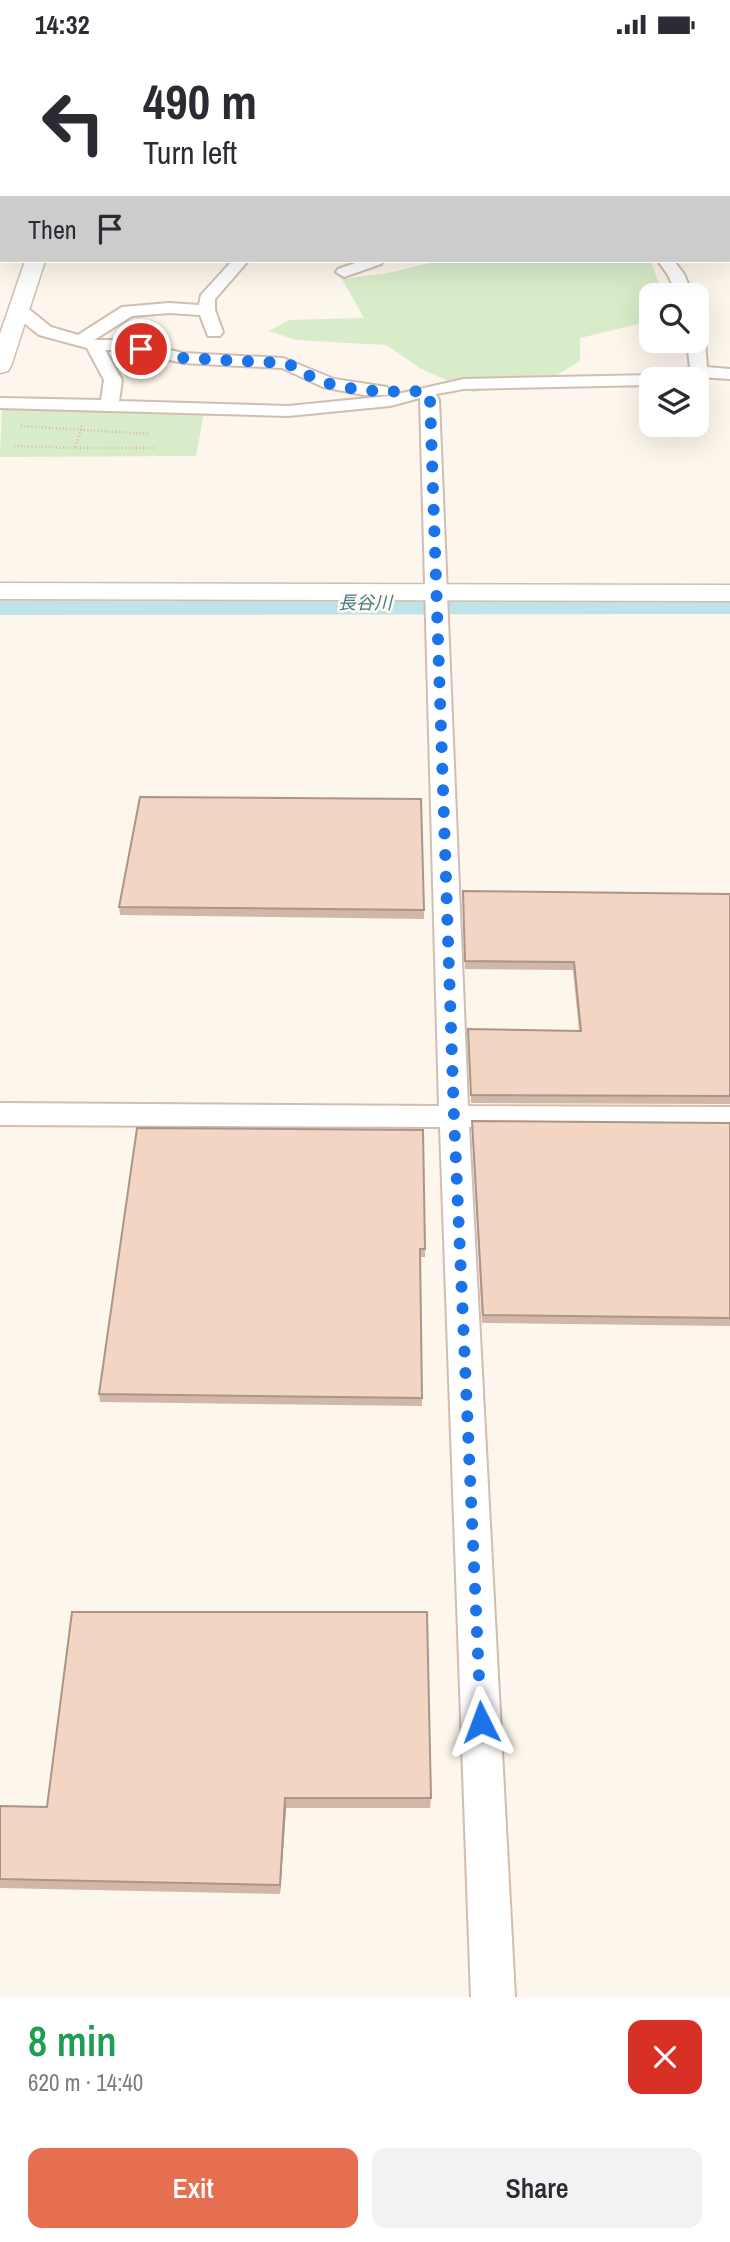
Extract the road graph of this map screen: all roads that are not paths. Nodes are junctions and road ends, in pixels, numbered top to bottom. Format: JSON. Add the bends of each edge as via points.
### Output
{"nodes":[{"id":1,"x":34,"y":263,"type":"edge"},
{"id":2,"x":238,"y":263,"type":"edge"},
{"id":3,"x":369,"y":263,"type":"edge"},
{"id":4,"x":668,"y":263,"type":"edge"},
{"id":5,"x":344,"y":272,"type":"dead end"},
{"id":6,"x":680,"y":283,"type":"edge"},
{"id":7,"x":19,"y":310,"type":"junction"},
{"id":8,"x":207,"y":310,"type":"junction"},
{"id":9,"x":214,"y":332,"type":"dead end"},
{"id":10,"x":88,"y":343,"type":"junction"},
{"id":11,"x":0,"y":366,"type":"edge"},
{"id":12,"x":709,"y":373,"type":"edge"},
{"id":13,"x":730,"y":374,"type":"edge"},
{"id":14,"x":639,"y":380,"type":"edge"},
{"id":15,"x":425,"y":391,"type":"junction"},
{"id":16,"x":0,"y":403,"type":"edge"},
{"id":17,"x":109,"y":406,"type":"junction"},
{"id":18,"x":0,"y":591,"type":"edge"},
{"id":19,"x":730,"y":593,"type":"edge"},
{"id":20,"x":437,"y":599,"type":"junction"},
{"id":21,"x":0,"y":1114,"type":"edge"},
{"id":22,"x":454,"y":1118,"type":"junction"},
{"id":23,"x":730,"y":1118,"type":"edge"},
{"id":24,"x":494,"y":1997,"type":"edge"}],
"edges":[{"from":1,"to":7,"type":"street"},
{"from":2,"to":8,"type":"street","via":[[207,298]]},
{"from":3,"to":5,"type":"street"},
{"from":4,"to":6,"type":"street"},
{"from":7,"to":10,"type":"street","via":[[45,331]]},
{"from":7,"to":11,"type":"street"},
{"from":8,"to":9,"type":"street"},
{"from":8,"to":10,"type":"street","via":[[128,311]]},
{"from":10,"to":15,"type":"street","via":[[126,345],[183,358],[283,363],[337,384]]},
{"from":10,"to":17,"type":"street","via":[[113,380]]},
{"from":12,"to":13,"type":"street"},
{"from":14,"to":15,"type":"street","via":[[464,384]]},
{"from":15,"to":17,"type":"street","via":[[390,401],[288,411]]},
{"from":15,"to":20,"type":"street","via":[[430,400]]},
{"from":16,"to":17,"type":"street"},
{"from":18,"to":20,"type":"street"},
{"from":19,"to":20,"type":"street"},
{"from":20,"to":22,"type":"street"},
{"from":21,"to":22,"type":"street"},
{"from":22,"to":23,"type":"street"},
{"from":22,"to":24,"type":"street"}]}
